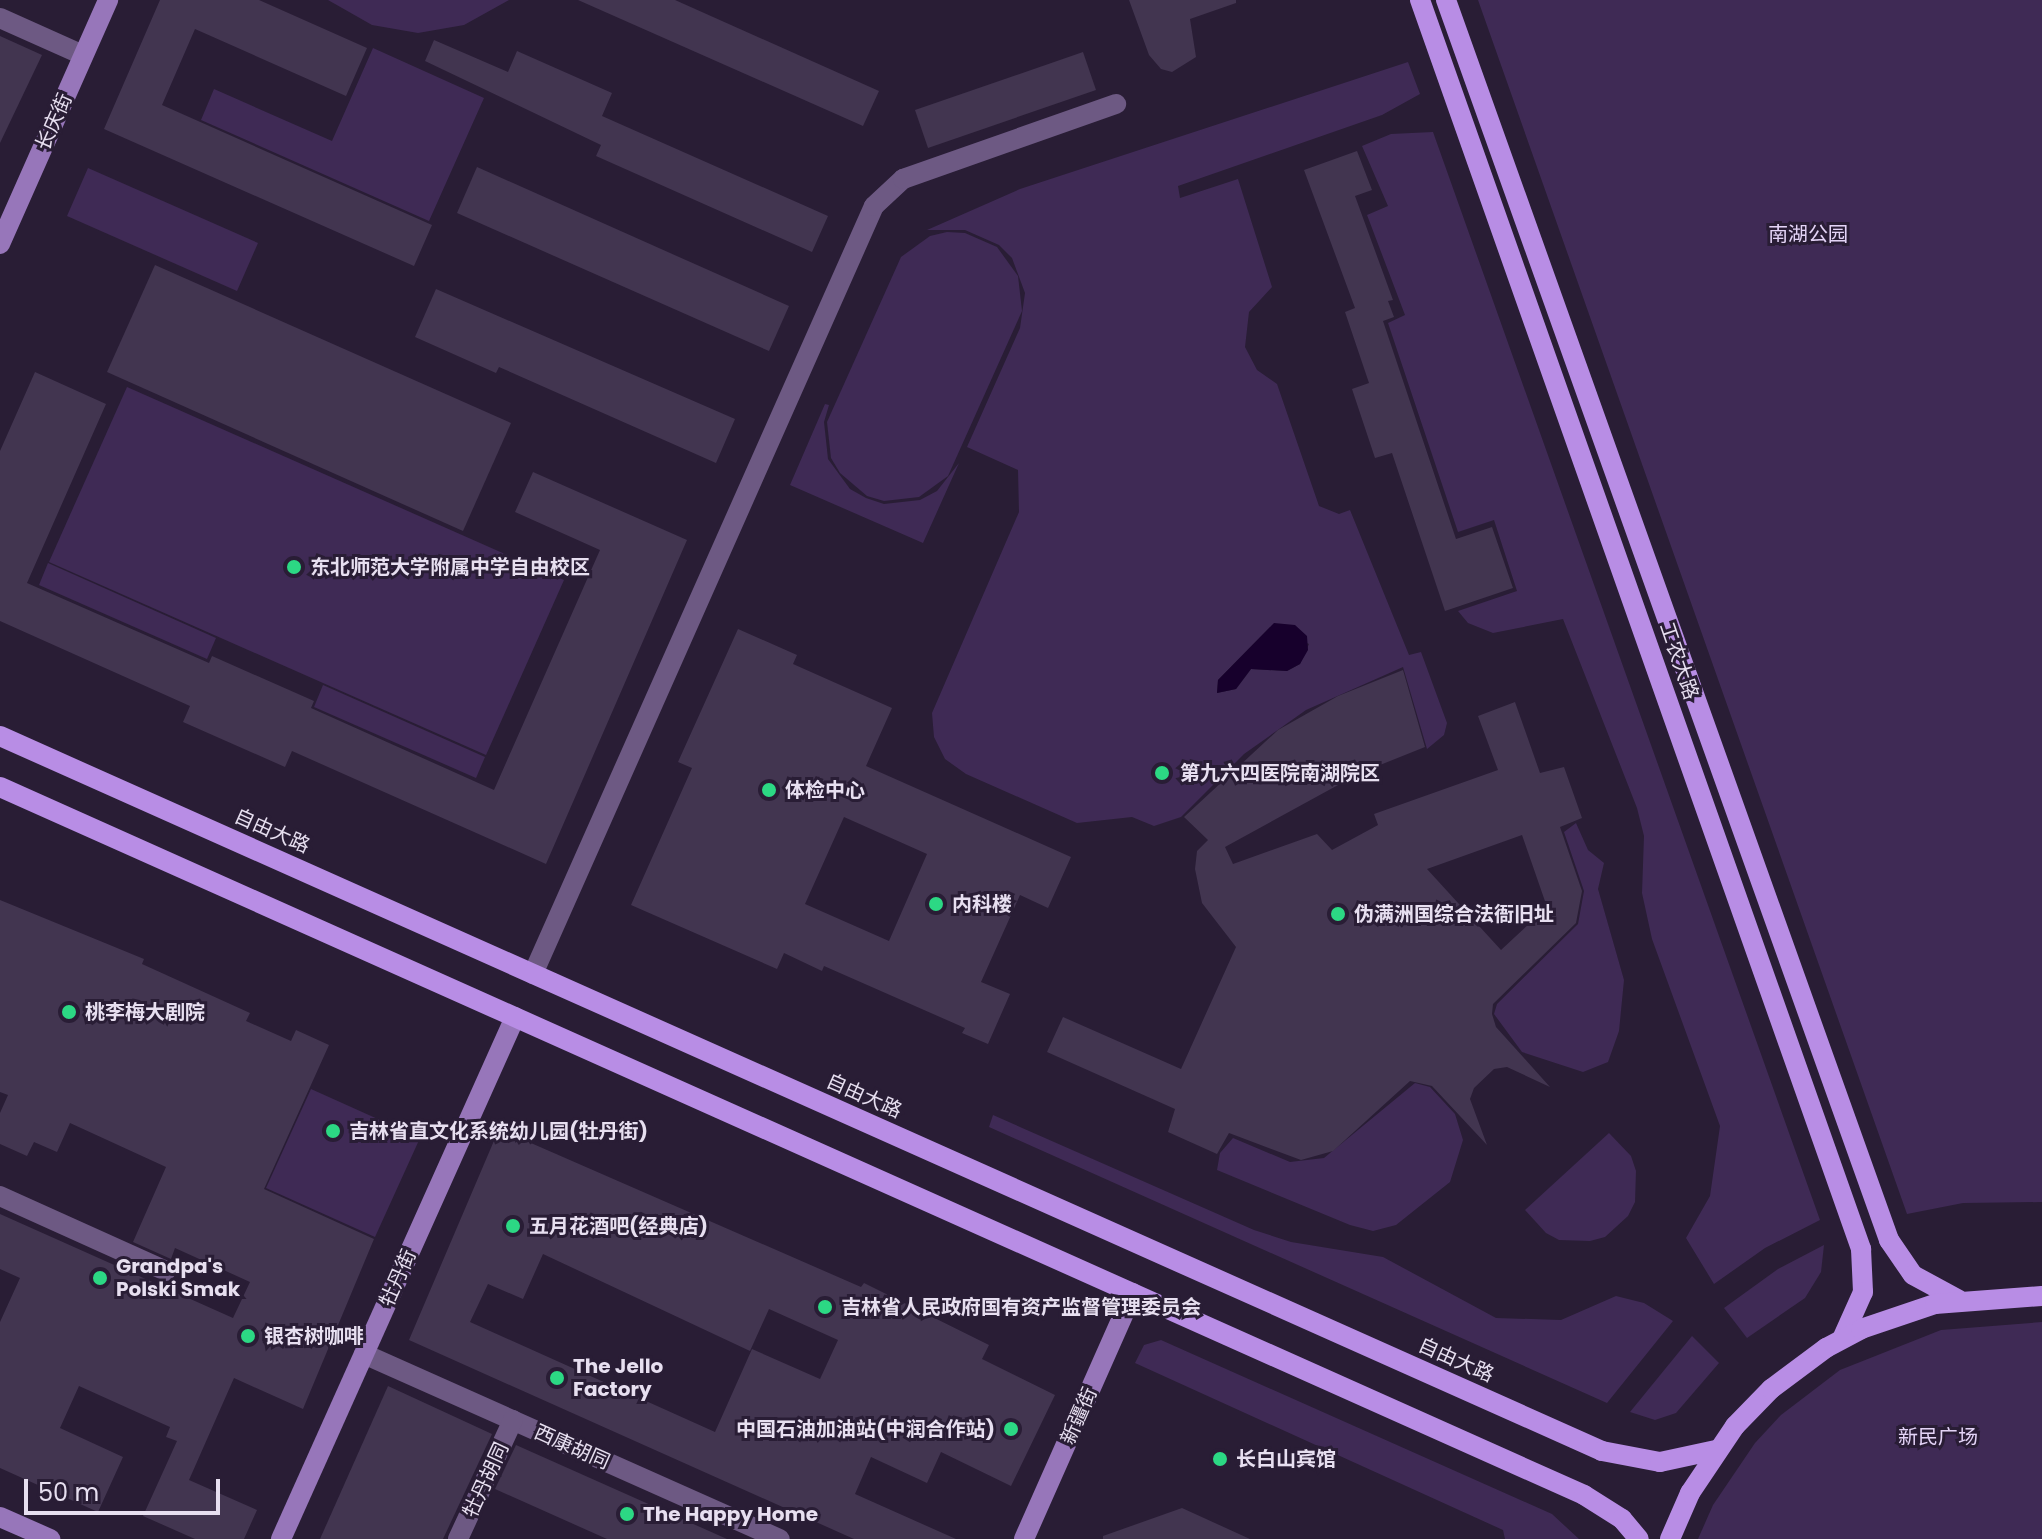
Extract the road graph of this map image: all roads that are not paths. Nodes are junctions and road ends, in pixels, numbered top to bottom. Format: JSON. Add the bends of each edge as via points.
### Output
{"nodes":[{"id":1,"x":108,"y":0,"type":"edge"},
{"id":2,"x":1420,"y":0,"type":"edge"},
{"id":3,"x":1446,"y":0,"type":"edge"},
{"id":4,"x":0,"y":18,"type":"edge"},
{"id":5,"x":83,"y":55,"type":"junction"},
{"id":6,"x":1116,"y":104,"type":"dead end"},
{"id":7,"x":0,"y":244,"type":"edge"},
{"id":8,"x":0,"y":736,"type":"edge"},
{"id":9,"x":0,"y":787,"type":"edge"},
{"id":10,"x":533,"y":974,"type":"junction"},
{"id":11,"x":515,"y":1017,"type":"junction"},
{"id":12,"x":0,"y":1196,"type":"edge"},
{"id":13,"x":166,"y":1271,"type":"dead end"},
{"id":14,"x":1133,"y":1293,"type":"junction"},
{"id":15,"x":2042,"y":1296,"type":"edge"},
{"id":16,"x":1959,"y":1300,"type":"junction"},
{"id":17,"x":1842,"y":1339,"type":"junction"},
{"id":18,"x":364,"y":1354,"type":"junction"},
{"id":19,"x":513,"y":1420,"type":"junction"},
{"id":20,"x":1716,"y":1450,"type":"junction"},
{"id":21,"x":0,"y":1517,"type":"edge"},
{"id":22,"x":50,"y":1539,"type":"edge"},
{"id":23,"x":281,"y":1539,"type":"edge"},
{"id":24,"x":458,"y":1539,"type":"edge"},
{"id":25,"x":780,"y":1539,"type":"edge"},
{"id":26,"x":1024,"y":1539,"type":"edge"},
{"id":27,"x":1639,"y":1539,"type":"edge"},
{"id":28,"x":1670,"y":1539,"type":"edge"}],
"edges":[{"from":1,"to":5,"type":"street","name":"长庆街"},
{"from":2,"to":17,"type":"main road","name":"工农大路","via":[[1861,1249],[1863,1292]]},
{"from":3,"to":16,"type":"main road","name":"工农大路","via":[[1889,1240],[1913,1275]]},
{"from":4,"to":5,"type":"street"},
{"from":5,"to":7,"type":"street","name":"长庆街"},
{"from":6,"to":10,"type":"street","via":[[903,179],[874,206]]},
{"from":8,"to":10,"type":"main road","name":"自由大路"},
{"from":9,"to":11,"type":"main road"},
{"from":10,"to":20,"type":"main road","name":"自由大路","via":[[1602,1451],[1660,1462]]},
{"from":11,"to":14,"type":"main road"},
{"from":11,"to":18,"type":"street","name":"牡丹街"},
{"from":12,"to":13,"type":"street"},
{"from":14,"to":26,"type":"street","name":"新疆街"},
{"from":14,"to":27,"type":"main road","via":[[1584,1495],[1622,1519]]},
{"from":15,"to":16,"type":"main road"},
{"from":16,"to":17,"type":"main road","via":[[1897,1315]]},
{"from":17,"to":20,"type":"main road","via":[[1763,1396]]},
{"from":18,"to":19,"type":"street","name":"西康胡同"},
{"from":18,"to":23,"type":"street","name":"牡丹街"},
{"from":19,"to":24,"type":"street","name":"牡丹胡同"},
{"from":19,"to":25,"type":"street","name":"西康胡同"},
{"from":20,"to":28,"type":"main road"},
{"from":21,"to":22,"type":"street"}]}
